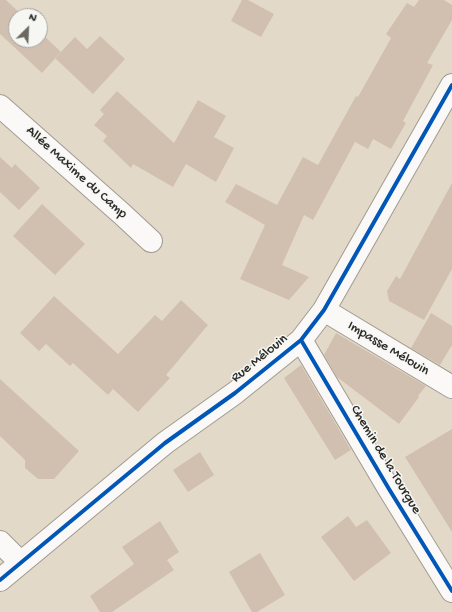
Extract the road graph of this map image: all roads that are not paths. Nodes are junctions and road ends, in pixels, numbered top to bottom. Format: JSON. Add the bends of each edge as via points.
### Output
{"nodes":[{"id":1,"x":452,"y":85,"type":"edge"},
{"id":2,"x":0,"y":106,"type":"edge"},
{"id":3,"x":150,"y":240,"type":"dead end"},
{"id":4,"x":324,"y":310,"type":"junction"},
{"id":5,"x":301,"y":340,"type":"junction"},
{"id":6,"x":452,"y":387,"type":"edge"},
{"id":7,"x":0,"y":542,"type":"edge"},
{"id":8,"x":20,"y":562,"type":"junction"},
{"id":9,"x":0,"y":580,"type":"edge"},
{"id":10,"x":452,"y":591,"type":"edge"}],
"edges":[{"from":1,"to":4,"type":"street","name":"Rue Mélouin"},
{"from":2,"to":3,"type":"street","name":"Allée Maxime du Camp"},
{"from":4,"to":5,"type":"street","name":"Rue Mélouin"},
{"from":4,"to":6,"type":"street","name":"Impasse Mélouin"},
{"from":5,"to":8,"type":"street","name":"Rue Mélouin","via":[[235,393],[165,443]]},
{"from":5,"to":10,"type":"street","name":"Chemin de la Tourgue"},
{"from":7,"to":8,"type":"street"},
{"from":8,"to":9,"type":"street","name":"Rue Mélouin"}]}
